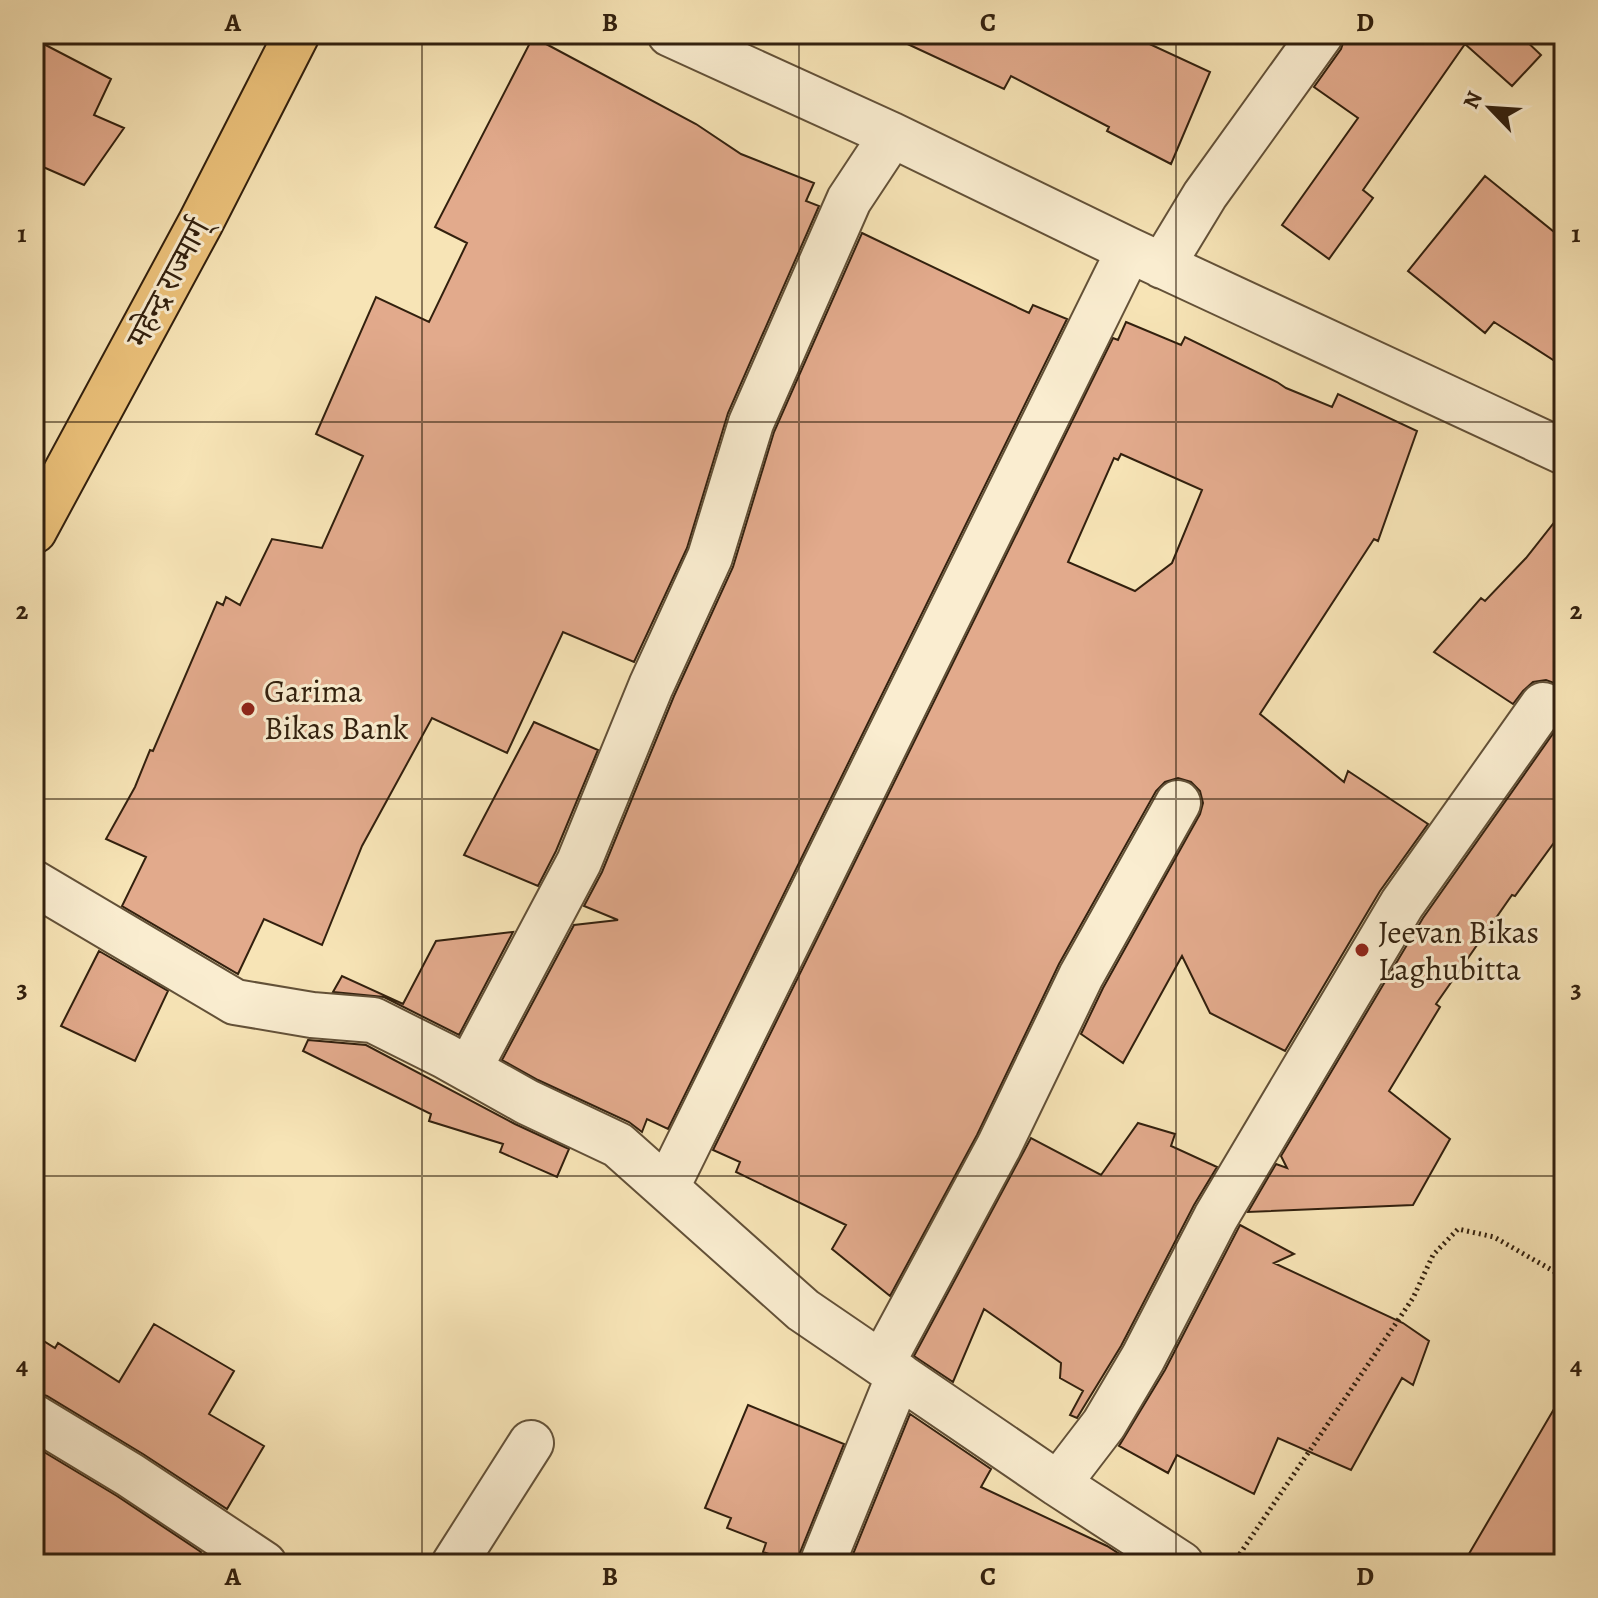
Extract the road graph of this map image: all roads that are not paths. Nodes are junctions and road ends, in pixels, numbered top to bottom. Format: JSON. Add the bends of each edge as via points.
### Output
{"nodes":[{"id":1,"x":297,"y":34,"type":"edge"},
{"id":2,"x":670,"y":34,"type":"edge"},
{"id":3,"x":1321,"y":34,"type":"edge"},
{"id":4,"x":892,"y":135,"type":"junction"},
{"id":5,"x":1146,"y":258,"type":"junction"},
{"id":6,"x":1564,"y":452,"type":"edge"},
{"id":7,"x":34,"y":531,"type":"edge"},
{"id":8,"x":1543,"y":705,"type":"dead end"},
{"id":9,"x":1178,"y":803,"type":"dead end"},
{"id":10,"x":34,"y":883,"type":"edge"},
{"id":11,"x":469,"y":1069,"type":"junction"},
{"id":12,"x":667,"y":1187,"type":"junction"},
{"id":13,"x":890,"y":1369,"type":"junction"},
{"id":14,"x":34,"y":1417,"type":"edge"},
{"id":15,"x":531,"y":1443,"type":"dead end"},
{"id":16,"x":1058,"y":1484,"type":"junction"},
{"id":17,"x":264,"y":1564,"type":"edge"},
{"id":18,"x":454,"y":1564,"type":"edge"},
{"id":19,"x":822,"y":1564,"type":"edge"},
{"id":20,"x":1181,"y":1564,"type":"edge"}],
"edges":[{"from":1,"to":7,"type":"highway","name":"महेन्द्र राज्मार्ग्"},
{"from":2,"to":4,"type":"street"},
{"from":3,"to":5,"type":"street","via":[[1205,195]]},
{"from":4,"to":5,"type":"street"},
{"from":4,"to":11,"type":"street","via":[[849,200],[751,423],[710,557],[579,862]]},
{"from":5,"to":6,"type":"street"},
{"from":5,"to":12,"type":"street"},
{"from":8,"to":16,"type":"street","via":[[1402,904],[1216,1217],[1104,1424]]},
{"from":9,"to":13,"type":"street","via":[[1081,976]]},
{"from":10,"to":11,"type":"street","via":[[235,1002],[373,1020]]},
{"from":11,"to":12,"type":"street","via":[[618,1145]]},
{"from":12,"to":13,"type":"street","via":[[803,1310]]},
{"from":13,"to":16,"type":"street"},
{"from":13,"to":19,"type":"street"},
{"from":14,"to":17,"type":"street"},
{"from":15,"to":18,"type":"street"},
{"from":16,"to":20,"type":"street"}]}
